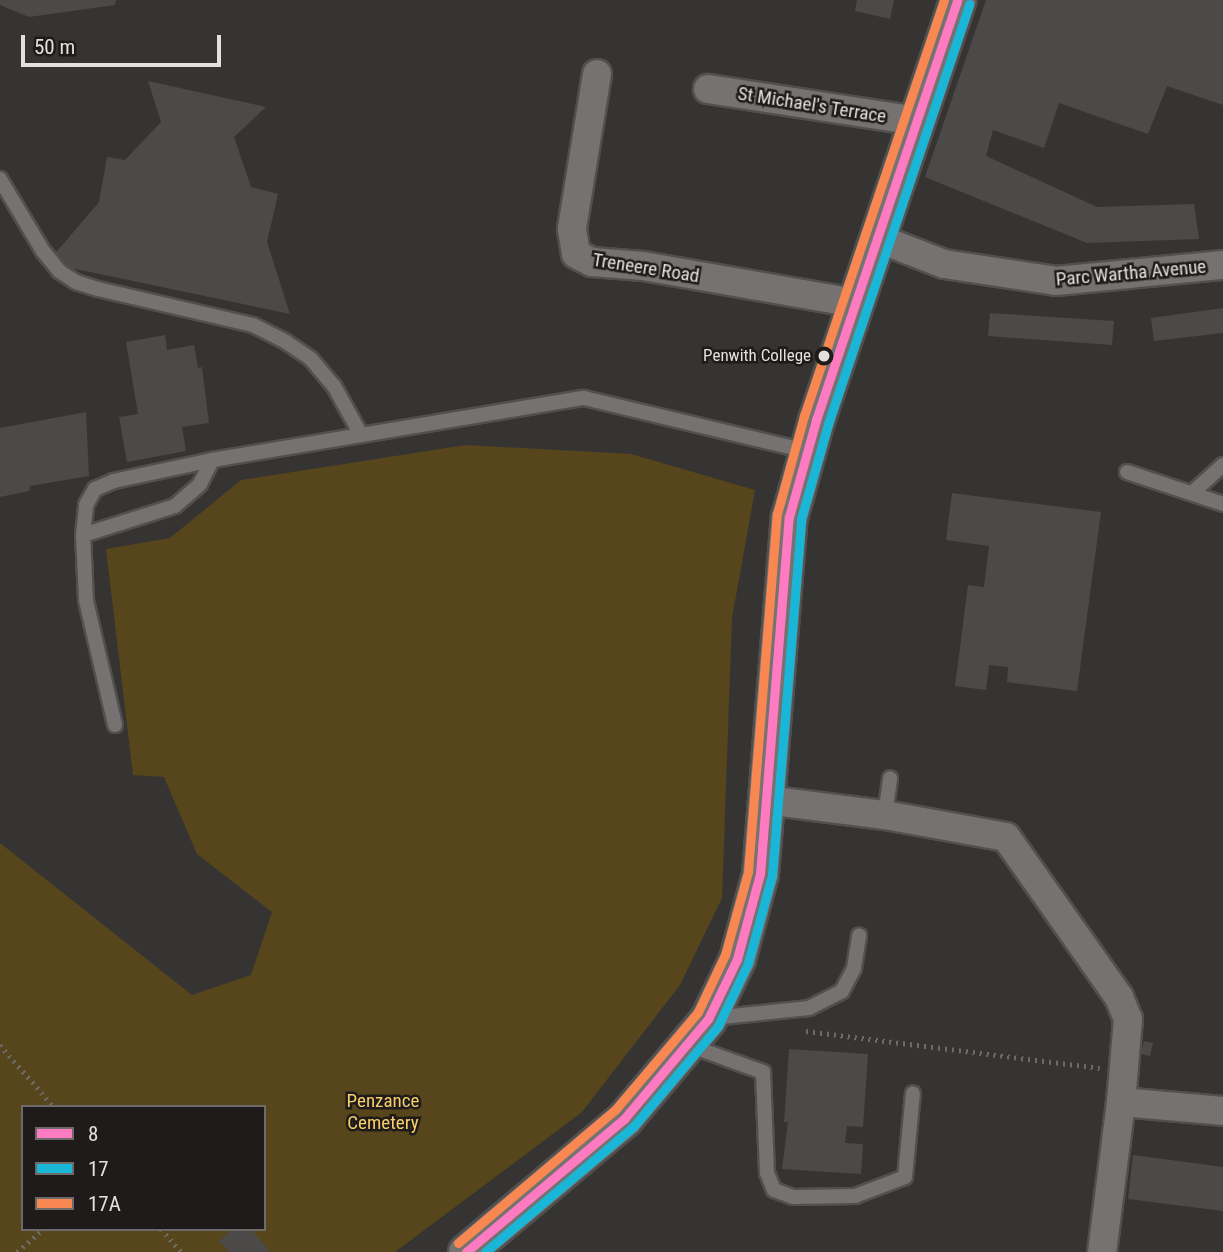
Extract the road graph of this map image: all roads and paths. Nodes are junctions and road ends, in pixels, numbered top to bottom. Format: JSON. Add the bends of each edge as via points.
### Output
{"nodes":[{"id":1,"x":957,"y":0,"type":"edge"},
{"id":2,"x":597,"y":74,"type":"dead end"},
{"id":3,"x":708,"y":89,"type":"dead end"},
{"id":4,"x":916,"y":121,"type":"junction"},
{"id":5,"x":0,"y":179,"type":"edge"},
{"id":6,"x":877,"y":239,"type":"junction"},
{"id":7,"x":1223,"y":265,"type":"edge"},
{"id":8,"x":855,"y":303,"type":"junction"},
{"id":9,"x":361,"y":435,"type":"junction"},
{"id":10,"x":807,"y":451,"type":"junction"},
{"id":11,"x":212,"y":460,"type":"junction"},
{"id":12,"x":1223,"y":465,"type":"edge"},
{"id":13,"x":1127,"y":472,"type":"dead end"},
{"id":14,"x":1192,"y":493,"type":"junction"},
{"id":15,"x":1223,"y":504,"type":"edge"},
{"id":16,"x":83,"y":535,"type":"junction"},
{"id":17,"x":115,"y":725,"type":"dead end"},
{"id":18,"x":890,"y":778,"type":"dead end"},
{"id":19,"x":766,"y":800,"type":"junction"},
{"id":20,"x":885,"y":815,"type":"junction"},
{"id":21,"x":859,"y":935,"type":"dead end"},
{"id":22,"x":799,"y":1030,"type":"dead end"},
{"id":23,"x":697,"y":1032,"type":"junction"},
{"id":24,"x":0,"y":1045,"type":"edge"},
{"id":25,"x":1124,"y":1071,"type":"junction"},
{"id":26,"x":913,"y":1093,"type":"dead end"},
{"id":27,"x":1121,"y":1102,"type":"junction"},
{"id":28,"x":52,"y":1105,"type":"edge"},
{"id":29,"x":1223,"y":1111,"type":"edge"},
{"id":30,"x":41,"y":1231,"type":"edge"},
{"id":31,"x":163,"y":1231,"type":"edge"},
{"id":32,"x":17,"y":1252,"type":"edge"},
{"id":33,"x":181,"y":1252,"type":"edge"},
{"id":34,"x":466,"y":1252,"type":"edge"},
{"id":35,"x":1102,"y":1252,"type":"edge"}],
"edges":[{"from":1,"to":4,"type":"street"},
{"from":2,"to":8,"type":"street","name":"Treneere Road","via":[[572,229],[576,254],[592,262],[643,266]]},
{"from":3,"to":4,"type":"street","name":"St Michael's Terrace"},
{"from":4,"to":6,"type":"street"},
{"from":5,"to":9,"type":"lane","via":[[59,271],[98,289],[253,325],[286,342],[311,359],[334,386]]},
{"from":6,"to":7,"type":"street","name":"Parc Wartha Avenue","via":[[944,264],[1056,281]]},
{"from":6,"to":8,"type":"street"},
{"from":8,"to":10,"type":"street"},
{"from":9,"to":10,"type":"lane","via":[[584,398]]},
{"from":9,"to":11,"type":"lane"},
{"from":10,"to":19,"type":"street","via":[[789,517]]},
{"from":11,"to":16,"type":"lane","via":[[200,484],[175,506]]},
{"from":11,"to":16,"type":"lane","via":[[94,489],[86,505]]},
{"from":12,"to":14,"type":"lane"},
{"from":13,"to":14,"type":"lane"},
{"from":14,"to":15,"type":"lane"},
{"from":16,"to":17,"type":"lane","via":[[86,600]]},
{"from":18,"to":20,"type":"lane"},
{"from":19,"to":20,"type":"street"},
{"from":19,"to":23,"type":"street","via":[[760,874],[737,959]]},
{"from":20,"to":25,"type":"street","via":[[1006,837],[1119,997],[1128,1019]]},
{"from":21,"to":23,"type":"lane","via":[[854,968],[842,991],[809,1008]]},
{"from":22,"to":25,"type":"path"},
{"from":23,"to":26,"type":"lane","via":[[763,1072],[767,1173],[774,1189],[793,1197],[855,1196],[905,1177]]},
{"from":23,"to":34,"type":"street","via":[[624,1119]]},
{"from":24,"to":28,"type":"path"},
{"from":25,"to":27,"type":"street"},
{"from":27,"to":29,"type":"street"},
{"from":27,"to":35,"type":"street"},
{"from":30,"to":32,"type":"path"},
{"from":31,"to":33,"type":"path"}]}
